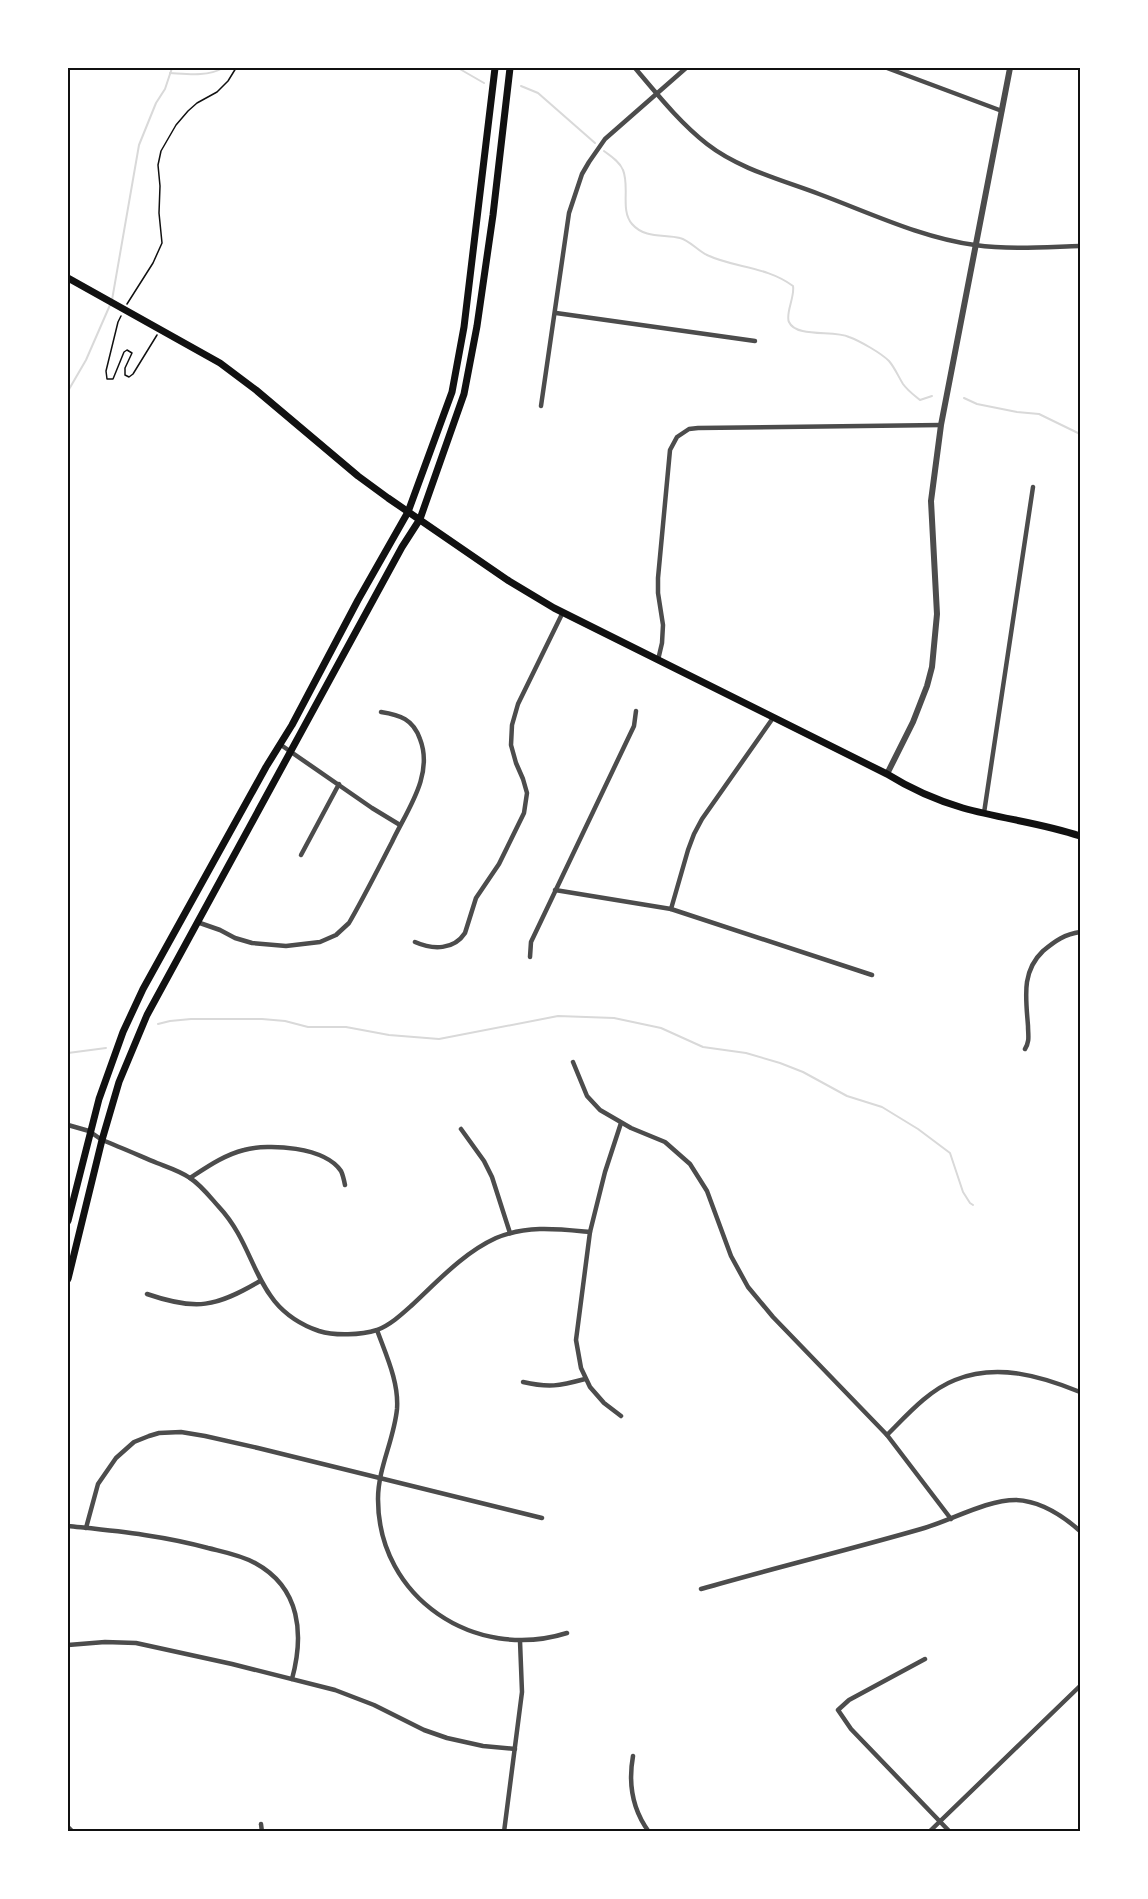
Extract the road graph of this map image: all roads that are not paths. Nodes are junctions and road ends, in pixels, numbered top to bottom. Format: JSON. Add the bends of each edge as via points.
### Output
{"nodes":[{"id":1,"x":495,"y":68,"type":"edge"},
{"id":2,"x":510,"y":68,"type":"edge"},
{"id":3,"x":635,"y":68,"type":"edge"},
{"id":4,"x":686,"y":68,"type":"edge"},
{"id":5,"x":887,"y":68,"type":"edge"},
{"id":6,"x":1010,"y":68,"type":"edge"},
{"id":7,"x":656,"y":93,"type":"junction"},
{"id":8,"x":1002,"y":111,"type":"junction"},
{"id":9,"x":974,"y":245,"type":"junction"},
{"id":10,"x":1080,"y":246,"type":"edge"},
{"id":11,"x":68,"y":278,"type":"edge"},
{"id":12,"x":556,"y":313,"type":"junction"},
{"id":13,"x":755,"y":341,"type":"dead end"},
{"id":14,"x":542,"y":406,"type":"dead end"},
{"id":15,"x":940,"y":424,"type":"junction"},
{"id":16,"x":1033,"y":487,"type":"dead end"},
{"id":17,"x":408,"y":512,"type":"junction"},
{"id":18,"x":420,"y":519,"type":"junction"},
{"id":19,"x":563,"y":612,"type":"junction"},
{"id":20,"x":658,"y":660,"type":"junction"},
{"id":21,"x":636,"y":711,"type":"dead end"},
{"id":22,"x":381,"y":712,"type":"dead end"},
{"id":23,"x":772,"y":718,"type":"junction"},
{"id":24,"x":280,"y":745,"type":"junction"},
{"id":25,"x":291,"y":751,"type":"junction"},
{"id":26,"x":887,"y":774,"type":"junction"},
{"id":27,"x":339,"y":784,"type":"junction"},
{"id":28,"x":984,"y":813,"type":"junction"},
{"id":29,"x":400,"y":825,"type":"junction"},
{"id":30,"x":1080,"y":836,"type":"edge"},
{"id":31,"x":301,"y":855,"type":"dead end"},
{"id":32,"x":555,"y":890,"type":"junction"},
{"id":33,"x":671,"y":909,"type":"junction"},
{"id":34,"x":186,"y":911,"type":"junction"},
{"id":35,"x":197,"y":922,"type":"junction"},
{"id":36,"x":1080,"y":932,"type":"edge"},
{"id":37,"x":415,"y":942,"type":"dead end"},
{"id":38,"x":531,"y":957,"type":"dead end"},
{"id":39,"x":872,"y":975,"type":"dead end"},
{"id":40,"x":1025,"y":1049,"type":"dead end"},
{"id":41,"x":573,"y":1062,"type":"dead end"},
{"id":42,"x":621,"y":1123,"type":"junction"},
{"id":43,"x":68,"y":1125,"type":"edge"},
{"id":44,"x":461,"y":1129,"type":"dead end"},
{"id":45,"x":89,"y":1131,"type":"junction"},
{"id":46,"x":102,"y":1140,"type":"junction"},
{"id":47,"x":190,"y":1178,"type":"junction"},
{"id":48,"x":345,"y":1185,"type":"dead end"},
{"id":49,"x":68,"y":1221,"type":"edge"},
{"id":50,"x":590,"y":1232,"type":"junction"},
{"id":51,"x":510,"y":1233,"type":"junction"},
{"id":52,"x":68,"y":1279,"type":"edge"},
{"id":53,"x":260,"y":1281,"type":"junction"},
{"id":54,"x":147,"y":1294,"type":"dead end"},
{"id":55,"x":377,"y":1330,"type":"junction"},
{"id":56,"x":585,"y":1379,"type":"junction"},
{"id":57,"x":523,"y":1382,"type":"dead end"},
{"id":58,"x":1080,"y":1392,"type":"edge"},
{"id":59,"x":621,"y":1416,"type":"dead end"},
{"id":60,"x":887,"y":1435,"type":"junction"},
{"id":61,"x":380,"y":1478,"type":"junction"},
{"id":62,"x":542,"y":1518,"type":"dead end"},
{"id":63,"x":951,"y":1518,"type":"junction"},
{"id":64,"x":68,"y":1526,"type":"edge"},
{"id":65,"x":86,"y":1528,"type":"junction"},
{"id":66,"x":1080,"y":1531,"type":"edge"},
{"id":67,"x":701,"y":1589,"type":"dead end"},
{"id":68,"x":567,"y":1633,"type":"dead end"},
{"id":69,"x":520,"y":1641,"type":"junction"},
{"id":70,"x":68,"y":1645,"type":"edge"},
{"id":71,"x":925,"y":1659,"type":"dead end"},
{"id":72,"x":292,"y":1679,"type":"junction"},
{"id":73,"x":1080,"y":1686,"type":"edge"},
{"id":74,"x":515,"y":1749,"type":"junction"},
{"id":75,"x":633,"y":1756,"type":"dead end"},
{"id":76,"x":940,"y":1821,"type":"junction"},
{"id":77,"x":261,"y":1824,"type":"dead end"},
{"id":78,"x":68,"y":1827,"type":"edge"},
{"id":79,"x":73,"y":1832,"type":"edge"},
{"id":80,"x":262,"y":1832,"type":"edge"},
{"id":81,"x":504,"y":1832,"type":"edge"},
{"id":82,"x":650,"y":1832,"type":"edge"},
{"id":83,"x":929,"y":1832,"type":"edge"},
{"id":84,"x":950,"y":1832,"type":"edge"}],
"edges":[{"from":1,"to":17,"type":"main road","via":[[464,327],[452,392]]},
{"from":2,"to":18,"type":"main road","via":[[493,214],[464,394]]},
{"from":3,"to":7,"type":"street"},
{"from":4,"to":7,"type":"street"},
{"from":5,"to":8,"type":"street"},
{"from":6,"to":8,"type":"street"},
{"from":7,"to":9,"type":"street","via":[[697,136],[735,161],[934,236]]},
{"from":7,"to":12,"type":"street","via":[[605,139],[582,174],[569,213]]},
{"from":8,"to":9,"type":"street"},
{"from":9,"to":10,"type":"street"},
{"from":9,"to":15,"type":"street"},
{"from":11,"to":17,"type":"main road","via":[[235,374],[358,476]]},
{"from":12,"to":13,"type":"street"},
{"from":12,"to":14,"type":"street"},
{"from":15,"to":20,"type":"street","via":[[698,428],[677,437],[670,450],[663,518],[658,593],[663,625]]},
{"from":15,"to":26,"type":"street","via":[[932,501],[936,614],[932,667],[913,722]]},
{"from":16,"to":28,"type":"street"},
{"from":17,"to":18,"type":"main road"},
{"from":17,"to":24,"type":"main road"},
{"from":18,"to":19,"type":"main road","via":[[509,581]]},
{"from":18,"to":25,"type":"main road"},
{"from":19,"to":20,"type":"main road"},
{"from":19,"to":37,"type":"street","via":[[513,716],[511,745],[527,793],[518,828],[500,864],[476,898],[462,938],[438,948]]},
{"from":20,"to":23,"type":"main road"},
{"from":21,"to":32,"type":"street","via":[[634,726]]},
{"from":22,"to":29,"type":"street","via":[[409,722],[418,732],[424,754],[421,782]]},
{"from":23,"to":26,"type":"main road"},
{"from":23,"to":33,"type":"street","via":[[694,834]]},
{"from":24,"to":25,"type":"street"},
{"from":24,"to":34,"type":"main road"},
{"from":25,"to":27,"type":"street"},
{"from":25,"to":35,"type":"main road"},
{"from":26,"to":28,"type":"main road","via":[[913,789]]},
{"from":27,"to":29,"type":"street"},
{"from":27,"to":31,"type":"street"},
{"from":28,"to":30,"type":"main road"},
{"from":29,"to":35,"type":"street","via":[[349,923],[336,935],[303,945],[269,945],[235,938]]},
{"from":32,"to":33,"type":"street"},
{"from":32,"to":38,"type":"street","via":[[531,942]]},
{"from":33,"to":39,"type":"street"},
{"from":34,"to":35,"type":"main road"},
{"from":34,"to":45,"type":"main road","via":[[123,1032]]},
{"from":35,"to":46,"type":"main road","via":[[146,1016],[119,1082]]},
{"from":36,"to":40,"type":"street","via":[[1052,943],[1029,969],[1029,1041]]},
{"from":41,"to":42,"type":"street","via":[[592,1103]]},
{"from":42,"to":50,"type":"street"},
{"from":42,"to":60,"type":"street","via":[[665,1142],[690,1164],[707,1191],[731,1256],[748,1287]]},
{"from":43,"to":45,"type":"street"},
{"from":44,"to":51,"type":"street","via":[[492,1177]]},
{"from":45,"to":46,"type":"street"},
{"from":45,"to":49,"type":"main road"},
{"from":46,"to":47,"type":"street"},
{"from":46,"to":52,"type":"main road"},
{"from":47,"to":48,"type":"street","via":[[227,1156],[277,1146],[325,1158],[339,1168]]},
{"from":47,"to":53,"type":"street","via":[[221,1208]]},
{"from":50,"to":51,"type":"street","via":[[537,1228]]},
{"from":50,"to":56,"type":"street","via":[[576,1331]]},
{"from":51,"to":55,"type":"street","via":[[471,1252],[399,1316]]},
{"from":53,"to":54,"type":"street","via":[[231,1297],[203,1304],[185,1305]]},
{"from":53,"to":55,"type":"street","via":[[279,1308],[307,1327],[340,1334]]},
{"from":55,"to":61,"type":"street","via":[[393,1376],[397,1407]]},
{"from":56,"to":57,"type":"street","via":[[558,1386]]},
{"from":56,"to":59,"type":"street","via":[[597,1396]]},
{"from":58,"to":60,"type":"street","via":[[1028,1374],[982,1373],[955,1380],[938,1390]]},
{"from":60,"to":63,"type":"street"},
{"from":61,"to":62,"type":"street"},
{"from":61,"to":65,"type":"street","via":[[205,1436],[159,1433],[134,1442],[106,1471],[98,1484]]},
{"from":61,"to":69,"type":"street","via":[[378,1499],[385,1539],[398,1572],[415,1593],[452,1624],[495,1639]]},
{"from":63,"to":66,"type":"street","via":[[987,1505],[1017,1500],[1053,1511]]},
{"from":63,"to":67,"type":"street"},
{"from":64,"to":65,"type":"street"},
{"from":65,"to":72,"type":"street","via":[[178,1540],[245,1558],[260,1566],[278,1581],[296,1612],[299,1645]]},
{"from":68,"to":69,"type":"street"},
{"from":69,"to":74,"type":"street","via":[[522,1692]]},
{"from":70,"to":72,"type":"street","via":[[136,1643]]},
{"from":71,"to":76,"type":"street","via":[[849,1700],[838,1710],[851,1729]]},
{"from":72,"to":74,"type":"street","via":[[356,1697],[447,1738]]},
{"from":73,"to":76,"type":"street"},
{"from":74,"to":81,"type":"street"},
{"from":75,"to":82,"type":"street","via":[[633,1799]]},
{"from":76,"to":83,"type":"street"},
{"from":76,"to":84,"type":"street"},
{"from":77,"to":80,"type":"street"},
{"from":78,"to":79,"type":"street"}]}
